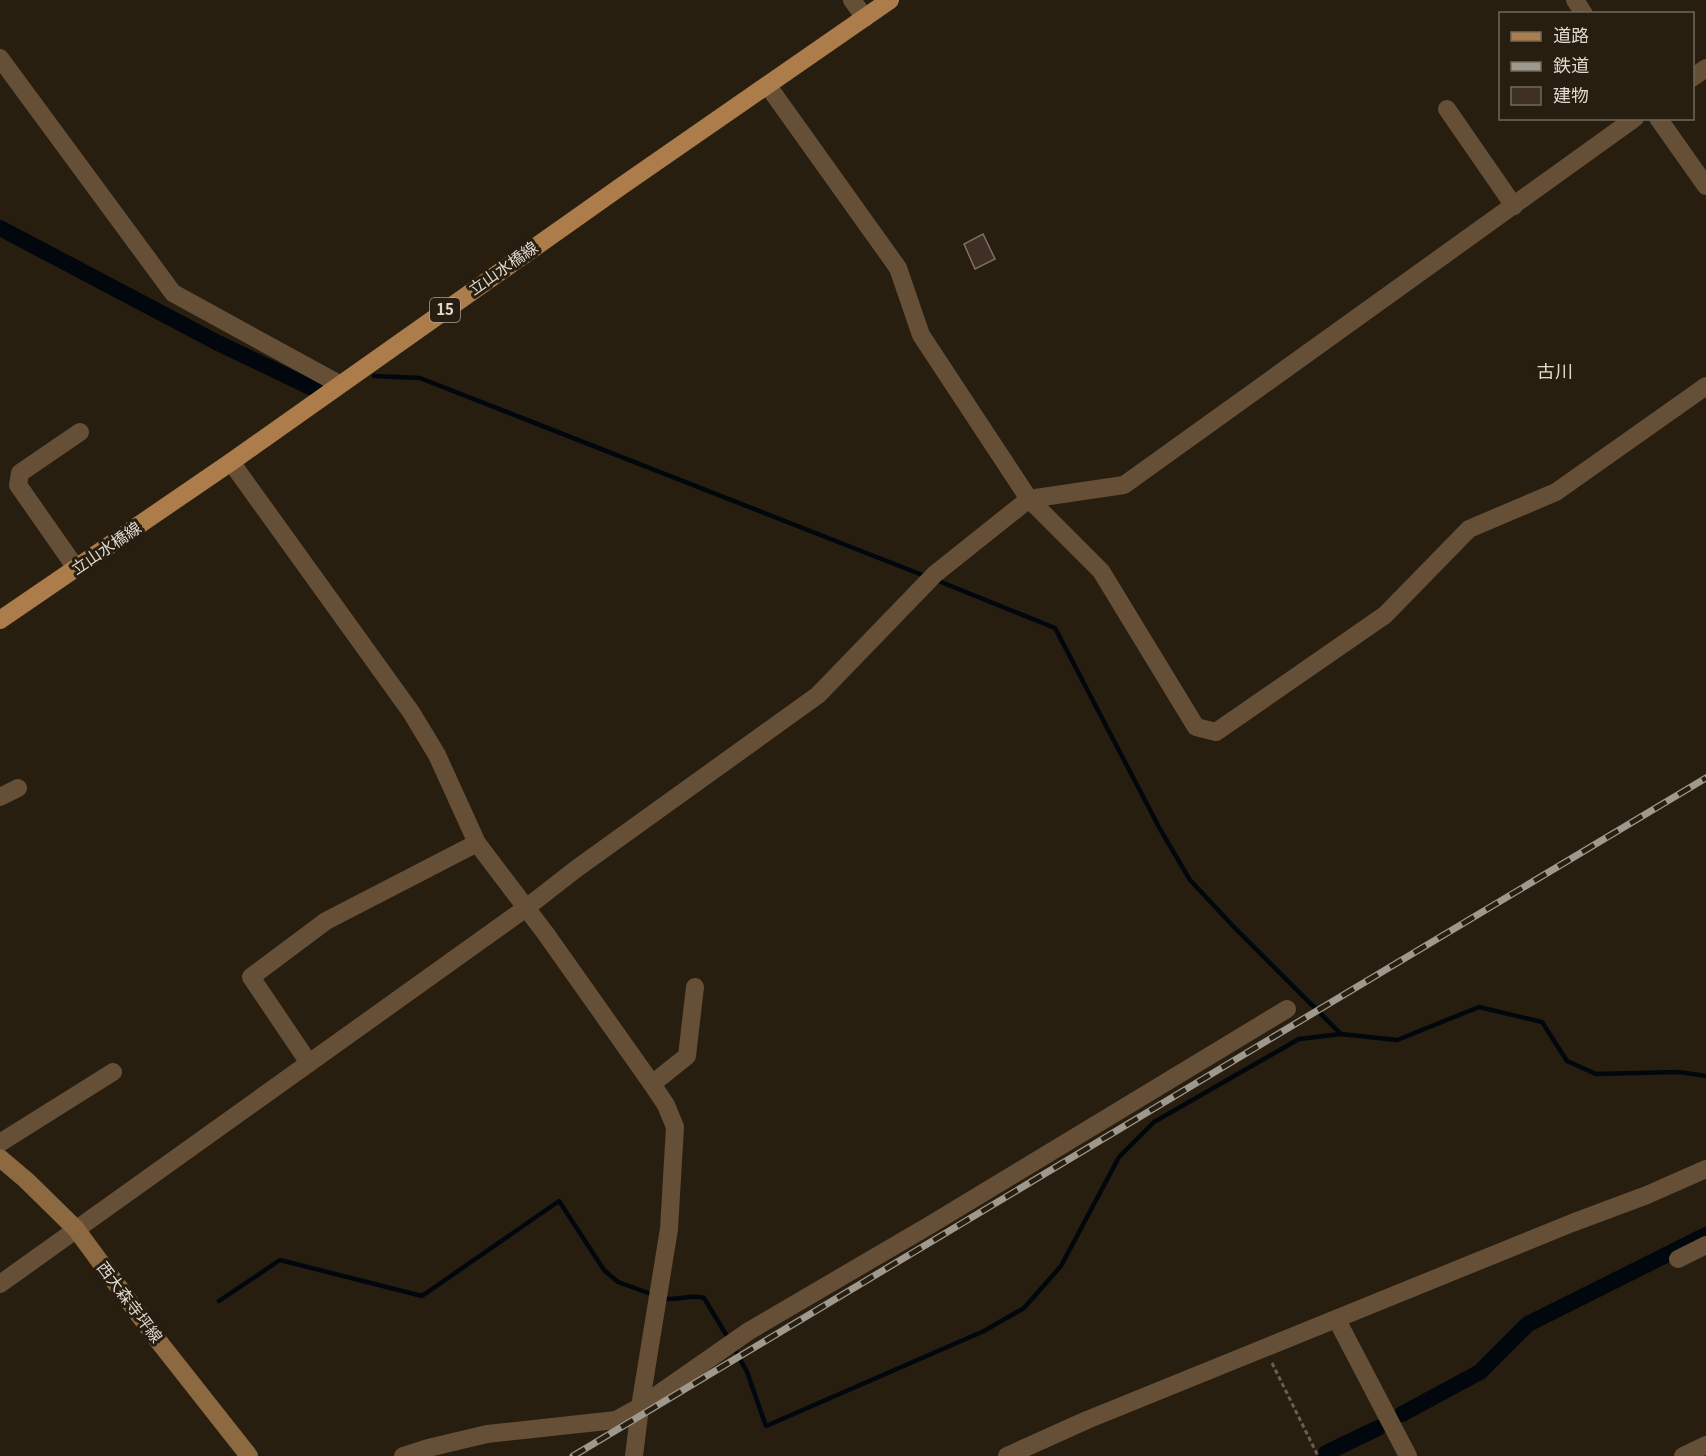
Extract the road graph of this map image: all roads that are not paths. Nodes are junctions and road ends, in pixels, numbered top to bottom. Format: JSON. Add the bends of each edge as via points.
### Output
{"nodes":[{"id":1,"x":852,"y":0,"type":"edge"},
{"id":2,"x":890,"y":0,"type":"edge"},
{"id":3,"x":865,"y":18,"type":"junction"},
{"id":4,"x":0,"y":58,"type":"edge"},
{"id":5,"x":768,"y":86,"type":"junction"},
{"id":6,"x":1447,"y":109,"type":"dead end"},
{"id":7,"x":1632,"y":120,"type":"edge"},
{"id":8,"x":1659,"y":120,"type":"edge"},
{"id":9,"x":1706,"y":186,"type":"edge"},
{"id":10,"x":1514,"y":206,"type":"junction"},
{"id":11,"x":339,"y":384,"type":"junction"},
{"id":12,"x":1706,"y":386,"type":"edge"},
{"id":13,"x":81,"y":432,"type":"dead end"},
{"id":14,"x":231,"y":462,"type":"junction"},
{"id":15,"x":1029,"y":499,"type":"junction"},
{"id":16,"x":76,"y":568,"type":"junction"},
{"id":17,"x":0,"y":620,"type":"edge"},
{"id":18,"x":18,"y":788,"type":"dead end"},
{"id":19,"x":0,"y":797,"type":"edge"},
{"id":20,"x":477,"y":843,"type":"junction"},
{"id":21,"x":526,"y":908,"type":"junction"},
{"id":22,"x":695,"y":987,"type":"dead end"},
{"id":23,"x":1287,"y":1009,"type":"dead end"},
{"id":24,"x":309,"y":1063,"type":"junction"},
{"id":25,"x":114,"y":1072,"type":"dead end"},
{"id":26,"x":652,"y":1084,"type":"junction"},
{"id":27,"x":0,"y":1143,"type":"edge"},
{"id":28,"x":0,"y":1158,"type":"edge"},
{"id":29,"x":1706,"y":1169,"type":"edge"},
{"id":30,"x":75,"y":1230,"type":"junction"},
{"id":31,"x":1706,"y":1245,"type":"edge"},
{"id":32,"x":1678,"y":1259,"type":"dead end"},
{"id":33,"x":0,"y":1284,"type":"edge"},
{"id":34,"x":1337,"y":1320,"type":"junction"},
{"id":35,"x":640,"y":1407,"type":"junction"},
{"id":36,"x":1706,"y":1445,"type":"edge"},
{"id":37,"x":249,"y":1456,"type":"edge"},
{"id":38,"x":403,"y":1456,"type":"edge"},
{"id":39,"x":634,"y":1456,"type":"edge"},
{"id":40,"x":1006,"y":1456,"type":"edge"},
{"id":41,"x":1408,"y":1456,"type":"edge"},
{"id":42,"x":1683,"y":1456,"type":"edge"}],
"edges":[{"from":1,"to":3,"type":"street"},
{"from":2,"to":3,"type":"main road","name":"立山水橋線","number":"15"},
{"from":3,"to":5,"type":"main road","name":"立山水橋線","number":"15"},
{"from":4,"to":11,"type":"street","via":[[173,293]]},
{"from":5,"to":11,"type":"main road","name":"立山水橋線","number":"15"},
{"from":5,"to":15,"type":"street","via":[[898,268],[921,334]]},
{"from":6,"to":10,"type":"street"},
{"from":7,"to":10,"type":"street"},
{"from":8,"to":9,"type":"street"},
{"from":10,"to":15,"type":"street","via":[[1124,485]]},
{"from":11,"to":14,"type":"main road","name":"立山水橋線","number":"15"},
{"from":12,"to":15,"type":"street","via":[[1556,492],[1469,529],[1385,615],[1216,732],[1196,727],[1101,571]]},
{"from":13,"to":16,"type":"street","via":[[20,473],[18,485]]},
{"from":14,"to":16,"type":"main road","name":"立山水橋線","number":"15"},
{"from":14,"to":20,"type":"street","via":[[411,712]]},
{"from":15,"to":21,"type":"street","via":[[934,574],[818,695]]},
{"from":16,"to":17,"type":"main road","name":"立山水橋線","number":"15"},
{"from":18,"to":19,"type":"street"},
{"from":20,"to":21,"type":"street"},
{"from":20,"to":24,"type":"street","via":[[326,921],[251,977]]},
{"from":21,"to":24,"type":"street"},
{"from":21,"to":26,"type":"street"},
{"from":22,"to":26,"type":"street","via":[[687,1056]]},
{"from":23,"to":35,"type":"street","via":[[749,1331]]},
{"from":24,"to":30,"type":"street"},
{"from":25,"to":27,"type":"street"},
{"from":26,"to":35,"type":"street","via":[[675,1127],[669,1228]]},
{"from":28,"to":30,"type":"main road","name":"西大森寺坪線"},
{"from":29,"to":34,"type":"street"},
{"from":30,"to":33,"type":"street"},
{"from":30,"to":37,"type":"main road","name":"西大森寺坪線"},
{"from":31,"to":32,"type":"street"},
{"from":34,"to":40,"type":"street"},
{"from":34,"to":41,"type":"street"},
{"from":35,"to":38,"type":"street","via":[[616,1420],[487,1434]]},
{"from":35,"to":39,"type":"street"},
{"from":36,"to":42,"type":"street"}]}
